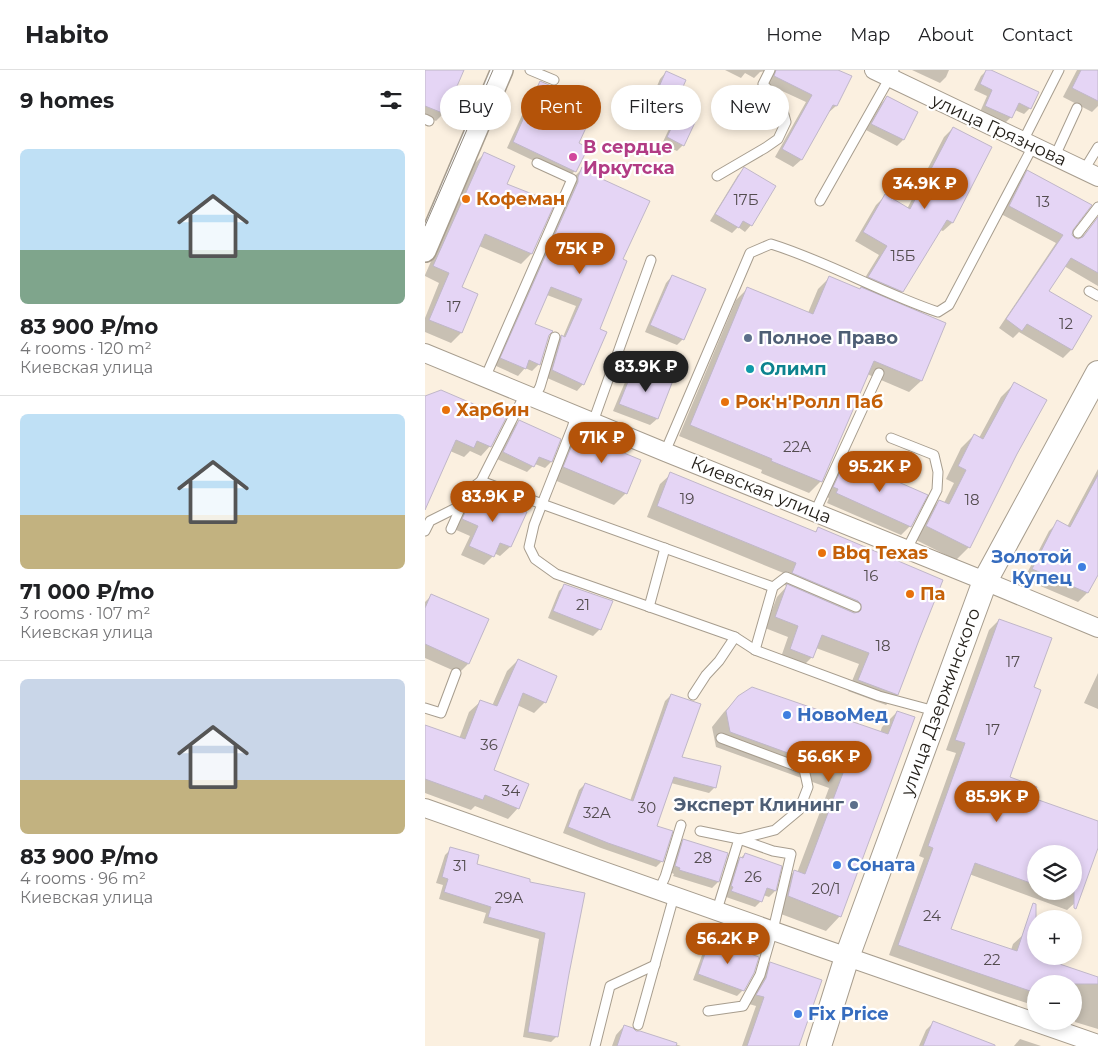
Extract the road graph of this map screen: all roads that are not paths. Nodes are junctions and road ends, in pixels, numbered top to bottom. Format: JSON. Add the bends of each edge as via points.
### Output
{"nodes":[{"id":1,"x":502,"y":70,"type":"edge"},
{"id":2,"x":530,"y":70,"type":"edge"},
{"id":3,"x":770,"y":70,"type":"edge"},
{"id":4,"x":874,"y":70,"type":"edge"},
{"id":5,"x":1059,"y":70,"type":"edge"},
{"id":6,"x":892,"y":74,"type":"edge"},
{"id":7,"x":554,"y":80,"type":"dead end"},
{"id":8,"x":1077,"y":108,"type":"dead end"},
{"id":9,"x":1028,"y":144,"type":"junction"},
{"id":10,"x":1098,"y":147,"type":"edge"},
{"id":11,"x":1055,"y":156,"type":"junction"},
{"id":12,"x":537,"y":163,"type":"dead end"},
{"id":13,"x":1091,"y":173,"type":"edge"},
{"id":14,"x":717,"y":176,"type":"dead end"},
{"id":15,"x":820,"y":201,"type":"dead end"},
{"id":16,"x":1098,"y":207,"type":"edge"},
{"id":17,"x":1078,"y":233,"type":"dead end"},
{"id":18,"x":425,"y":251,"type":"edge"},
{"id":19,"x":651,"y":260,"type":"dead end"},
{"id":20,"x":1089,"y":291,"type":"dead end"},
{"id":21,"x":1098,"y":296,"type":"edge"},
{"id":22,"x":555,"y":337,"type":"dead end"},
{"id":23,"x":425,"y":353,"type":"edge"},
{"id":24,"x":879,"y":373,"type":"dead end"},
{"id":25,"x":1098,"y":373,"type":"edge"},
{"id":26,"x":485,"y":378,"type":"junction"},
{"id":27,"x":530,"y":396,"type":"junction"},
{"id":28,"x":576,"y":415,"type":"junction"},
{"id":29,"x":593,"y":422,"type":"junction"},
{"id":30,"x":891,"y":438,"type":"dead end"},
{"id":31,"x":665,"y":452,"type":"junction"},
{"id":32,"x":481,"y":481,"type":"junction"},
{"id":33,"x":462,"y":504,"type":"junction"},
{"id":34,"x":542,"y":504,"type":"junction"},
{"id":35,"x":815,"y":512,"type":"junction"},
{"id":36,"x":451,"y":529,"type":"dead end"},
{"id":37,"x":425,"y":531,"type":"edge"},
{"id":38,"x":665,"y":548,"type":"junction"},
{"id":39,"x":907,"y":549,"type":"junction"},
{"id":40,"x":985,"y":581,"type":"junction"},
{"id":41,"x":773,"y":587,"type":"junction"},
{"id":42,"x":649,"y":606,"type":"junction"},
{"id":43,"x":856,"y":607,"type":"dead end"},
{"id":44,"x":1098,"y":628,"type":"edge"},
{"id":45,"x":735,"y":637,"type":"junction"},
{"id":46,"x":755,"y":650,"type":"junction"},
{"id":47,"x":456,"y":673,"type":"dead end"},
{"id":48,"x":693,"y":695,"type":"dead end"},
{"id":49,"x":425,"y":708,"type":"edge"},
{"id":50,"x":937,"y":712,"type":"junction"},
{"id":51,"x":721,"y":738,"type":"dead end"},
{"id":52,"x":425,"y":808,"type":"edge"},
{"id":53,"x":681,"y":825,"type":"dead end"},
{"id":54,"x":700,"y":830,"type":"dead end"},
{"id":55,"x":739,"y":839,"type":"junction"},
{"id":56,"x":666,"y":893,"type":"junction"},
{"id":57,"x":717,"y":910,"type":"junction"},
{"id":58,"x":773,"y":930,"type":"junction"},
{"id":59,"x":847,"y":957,"type":"junction"},
{"id":60,"x":655,"y":965,"type":"junction"},
{"id":61,"x":708,"y":1012,"type":"dead end"},
{"id":62,"x":638,"y":1025,"type":"dead end"},
{"id":63,"x":1098,"y":1044,"type":"edge"},
{"id":64,"x":595,"y":1046,"type":"edge"},
{"id":65,"x":819,"y":1046,"type":"edge"}],
"edges":[{"from":1,"to":18,"type":"street"},
{"from":2,"to":7,"type":"lane"},
{"from":3,"to":14,"type":"lane","via":[[763,84],[781,104],[786,122],[778,139]]},
{"from":4,"to":6,"type":"street","name":"улица Грязнова"},
{"from":5,"to":9,"type":"lane"},
{"from":6,"to":9,"type":"street","name":"улица Грязнова"},
{"from":6,"to":15,"type":"lane"},
{"from":8,"to":11,"type":"lane"},
{"from":9,"to":11,"type":"street","name":"улица Грязнова"},
{"from":9,"to":31,"type":"lane","via":[[949,305],[938,312],[789,249],[771,244],[751,253]]},
{"from":10,"to":13,"type":"lane"},
{"from":11,"to":13,"type":"street","name":"улица Грязнова"},
{"from":12,"to":26,"type":"lane","via":[[572,179]]},
{"from":16,"to":17,"type":"lane"},
{"from":19,"to":29,"type":"lane"},
{"from":20,"to":21,"type":"lane"},
{"from":22,"to":27,"type":"lane","via":[[540,387]]},
{"from":23,"to":26,"type":"street","name":"Киевская улица"},
{"from":24,"to":35,"type":"lane"},
{"from":25,"to":40,"type":"main road","name":"улица Дзержинского"},
{"from":26,"to":27,"type":"street","name":"Киевская улица"},
{"from":27,"to":28,"type":"street","name":"Киевская улица"},
{"from":27,"to":32,"type":"lane"},
{"from":28,"to":29,"type":"street","name":"Киевская улица"},
{"from":28,"to":34,"type":"lane"},
{"from":29,"to":31,"type":"street","name":"Киевская улица"},
{"from":30,"to":39,"type":"lane","via":[[934,455],[938,472],[937,490]]},
{"from":31,"to":35,"type":"street","name":"Киевская улица"},
{"from":32,"to":33,"type":"lane","via":[[468,491]]},
{"from":32,"to":34,"type":"lane"},
{"from":33,"to":36,"type":"lane"},
{"from":33,"to":37,"type":"lane","via":[[430,521]]},
{"from":34,"to":38,"type":"lane"},
{"from":34,"to":42,"type":"lane","via":[[529,546],[535,559],[556,574]]},
{"from":35,"to":39,"type":"street","name":"Киевская улица"},
{"from":38,"to":41,"type":"lane"},
{"from":38,"to":42,"type":"lane"},
{"from":39,"to":40,"type":"street","name":"Киевская улица"},
{"from":40,"to":44,"type":"street","name":"Киевская улица"},
{"from":40,"to":50,"type":"main road","name":"улица Дзержинского"},
{"from":41,"to":43,"type":"lane","via":[[786,577]]},
{"from":41,"to":46,"type":"lane"},
{"from":42,"to":45,"type":"lane"},
{"from":45,"to":46,"type":"lane"},
{"from":45,"to":48,"type":"lane"},
{"from":46,"to":50,"type":"lane","via":[[879,696]]},
{"from":47,"to":49,"type":"lane","via":[[441,713]]},
{"from":50,"to":59,"type":"main road","name":"улица Дзержинского"},
{"from":51,"to":55,"type":"lane","via":[[804,769],[808,787],[799,810],[775,830]]},
{"from":52,"to":56,"type":"street"},
{"from":53,"to":56,"type":"lane","via":[[665,877]]},
{"from":54,"to":55,"type":"lane"},
{"from":55,"to":57,"type":"lane"},
{"from":55,"to":58,"type":"lane","via":[[773,852],[791,854]]},
{"from":56,"to":57,"type":"street"},
{"from":56,"to":60,"type":"lane"},
{"from":57,"to":58,"type":"street"},
{"from":58,"to":59,"type":"street"},
{"from":58,"to":61,"type":"lane","via":[[760,974],[743,1006]]},
{"from":59,"to":63,"type":"street"},
{"from":59,"to":65,"type":"main road","name":"улица Дзержинского"},
{"from":60,"to":62,"type":"lane"},
{"from":60,"to":64,"type":"lane","via":[[610,986]]}]}
